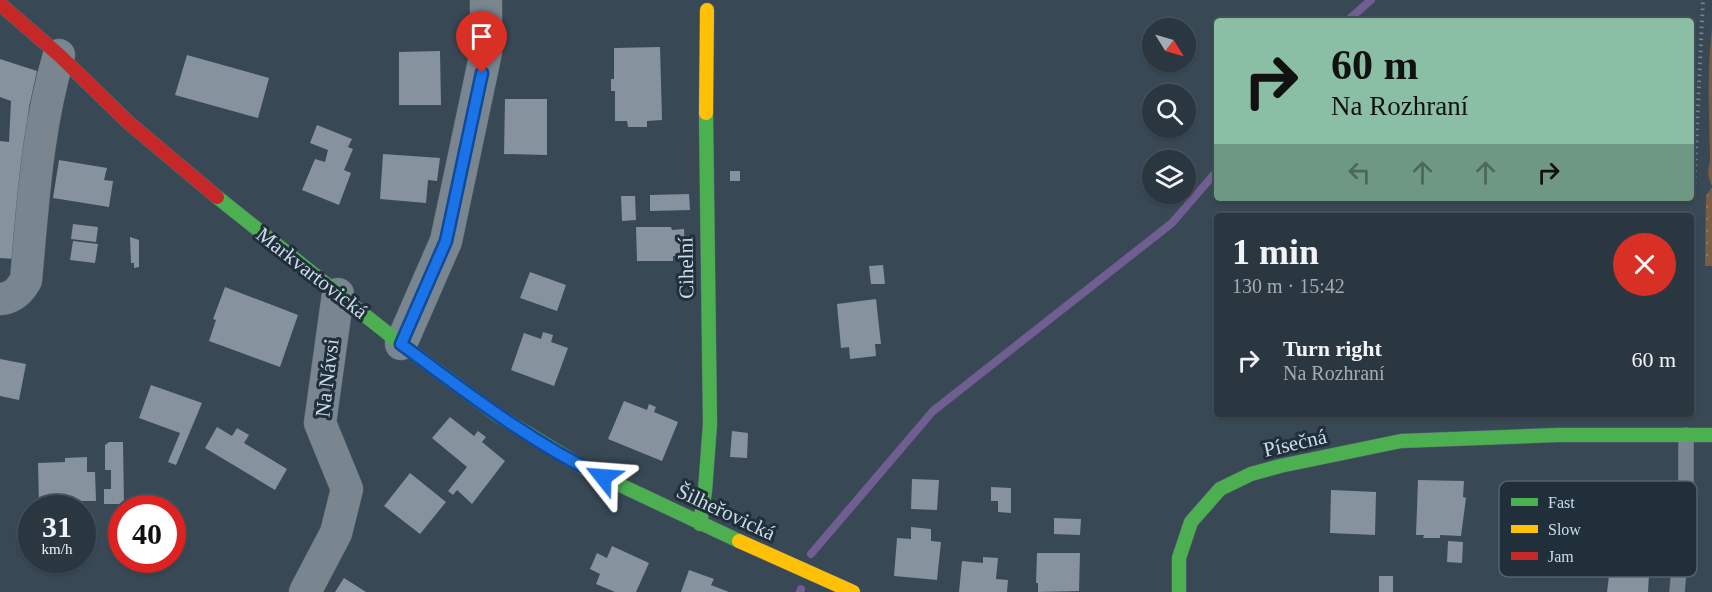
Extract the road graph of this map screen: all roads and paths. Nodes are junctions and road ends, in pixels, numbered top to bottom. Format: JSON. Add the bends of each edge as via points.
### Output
{"nodes":[{"id":1,"x":486,"y":0,"type":"edge"},
{"id":2,"x":1703,"y":0,"type":"edge"},
{"id":3,"x":0,"y":4,"type":"edge"},
{"id":4,"x":707,"y":10,"type":"dead end"},
{"id":5,"x":59,"y":55,"type":"junction"},
{"id":6,"x":1694,"y":190,"type":"dead end"},
{"id":7,"x":338,"y":294,"type":"junction"},
{"id":8,"x":0,"y":299,"type":"edge"},
{"id":9,"x":401,"y":344,"type":"junction"},
{"id":10,"x":1686,"y":435,"type":"junction"},
{"id":11,"x":1712,"y":435,"type":"edge"},
{"id":12,"x":584,"y":468,"type":"joint"},
{"id":13,"x":1686,"y":481,"type":"edge"},
{"id":14,"x":700,"y":524,"type":"junction"},
{"id":15,"x":1678,"y":577,"type":"edge"},
{"id":16,"x":305,"y":592,"type":"edge"},
{"id":17,"x":853,"y":592,"type":"edge"},
{"id":18,"x":1179,"y":592,"type":"edge"},
{"id":19,"x":1677,"y":592,"type":"edge"}],
"edges":[{"from":1,"to":9,"type":"street","via":[[486,52],[446,241]]},
{"from":2,"to":6,"type":"path"},
{"from":3,"to":5,"type":"street","name":"Markvartovická"},
{"from":4,"to":14,"type":"street","name":"Cihelní","via":[[709,430],[707,488]]},
{"from":5,"to":7,"type":"street","name":"Markvartovická","via":[[129,123]]},
{"from":5,"to":8,"type":"street","via":[[47,92],[26,280],[14,295]]},
{"from":7,"to":9,"type":"street","name":"Markvartovická"},
{"from":7,"to":16,"type":"street","name":"Na Návsi","via":[[320,423],[347,489],[336,533]]},
{"from":9,"to":12,"type":"street","name":"Markvartovická","via":[[496,414]]},
{"from":10,"to":11,"type":"street","name":"Písečná"},
{"from":10,"to":13,"type":"lane"},
{"from":10,"to":18,"type":"street","name":"Písečná","via":[[1401,441],[1251,474],[1220,489],[1191,522],[1179,558]]},
{"from":12,"to":14,"type":"street","name":"Šilheřovická"},
{"from":14,"to":17,"type":"street","name":"Šilheřovická"},
{"from":15,"to":19,"type":"lane"}]}
